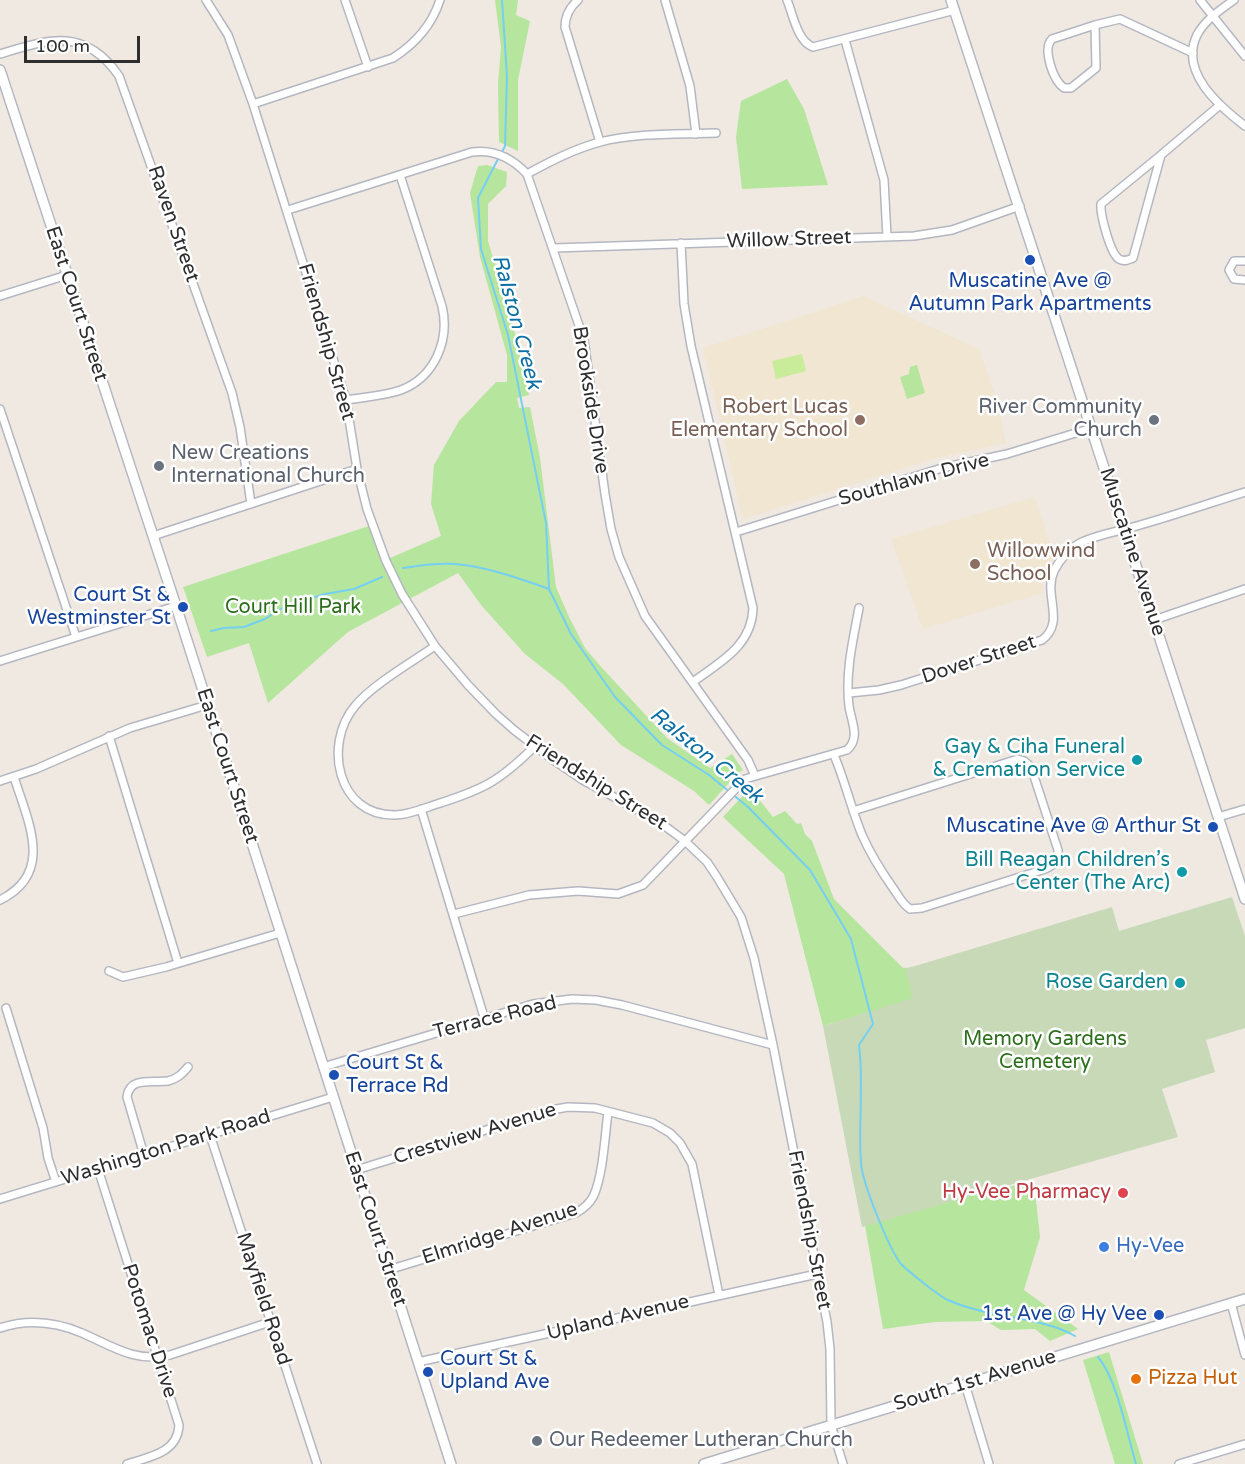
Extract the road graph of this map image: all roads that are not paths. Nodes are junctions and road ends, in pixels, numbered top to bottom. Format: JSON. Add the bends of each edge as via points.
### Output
{"nodes":[{"id":1,"x":206,"y":0,"type":"edge"},
{"id":2,"x":345,"y":0,"type":"edge"},
{"id":3,"x":440,"y":0,"type":"edge"},
{"id":4,"x":578,"y":0,"type":"edge"},
{"id":5,"x":665,"y":0,"type":"edge"},
{"id":6,"x":788,"y":0,"type":"edge"},
{"id":7,"x":1200,"y":0,"type":"edge"},
{"id":8,"x":1234,"y":0,"type":"edge"},
{"id":9,"x":953,"y":5,"type":"edge"},
{"id":10,"x":1212,"y":16,"type":"junction"},
{"id":11,"x":1095,"y":25,"type":"junction"},
{"id":12,"x":845,"y":40,"type":"junction"},
{"id":13,"x":1193,"y":53,"type":"junction"},
{"id":14,"x":0,"y":54,"type":"edge"},
{"id":15,"x":1245,"y":56,"type":"edge"},
{"id":16,"x":368,"y":67,"type":"junction"},
{"id":17,"x":0,"y":70,"type":"edge"},
{"id":18,"x":253,"y":104,"type":"junction"},
{"id":19,"x":1220,"y":105,"type":"junction"},
{"id":20,"x":1245,"y":126,"type":"edge"},
{"id":21,"x":716,"y":133,"type":"dead end"},
{"id":22,"x":696,"y":134,"type":"junction"},
{"id":23,"x":600,"y":142,"type":"junction"},
{"id":24,"x":1161,"y":155,"type":"junction"},
{"id":25,"x":400,"y":174,"type":"junction"},
{"id":26,"x":527,"y":174,"type":"junction"},
{"id":27,"x":1020,"y":206,"type":"junction"},
{"id":28,"x":288,"y":210,"type":"junction"},
{"id":29,"x":887,"y":237,"type":"junction"},
{"id":30,"x":681,"y":243,"type":"junction"},
{"id":31,"x":554,"y":248,"type":"junction"},
{"id":32,"x":1245,"y":251,"type":"edge"},
{"id":33,"x":1244,"y":260,"type":"edge"},
{"id":34,"x":67,"y":275,"type":"junction"},
{"id":35,"x":1245,"y":280,"type":"edge"},
{"id":36,"x":0,"y":296,"type":"edge"},
{"id":37,"x":346,"y":400,"type":"junction"},
{"id":38,"x":0,"y":409,"type":"edge"},
{"id":39,"x":1092,"y":428,"type":"junction"},
{"id":40,"x":357,"y":469,"type":"junction"},
{"id":41,"x":1245,"y":492,"type":"edge"},
{"id":42,"x":251,"y":504,"type":"junction"},
{"id":43,"x":1125,"y":529,"type":"junction"},
{"id":44,"x":736,"y":532,"type":"junction"},
{"id":45,"x":153,"y":536,"type":"junction"},
{"id":46,"x":1245,"y":589,"type":"edge"},
{"id":47,"x":176,"y":606,"type":"junction"},
{"id":48,"x":859,"y":608,"type":"dead end"},
{"id":49,"x":1155,"y":620,"type":"junction"},
{"id":50,"x":76,"y":637,"type":"junction"},
{"id":51,"x":435,"y":645,"type":"junction"},
{"id":52,"x":0,"y":661,"type":"edge"},
{"id":53,"x":693,"y":682,"type":"junction"},
{"id":54,"x":849,"y":693,"type":"junction"},
{"id":55,"x":207,"y":705,"type":"junction"},
{"id":56,"x":109,"y":736,"type":"junction"},
{"id":57,"x":534,"y":746,"type":"junction"},
{"id":58,"x":834,"y":755,"type":"junction"},
{"id":59,"x":755,"y":776,"type":"junction"},
{"id":60,"x":14,"y":777,"type":"junction"},
{"id":61,"x":0,"y":782,"type":"edge"},
{"id":62,"x":421,"y":809,"type":"junction"},
{"id":63,"x":1245,"y":809,"type":"edge"},
{"id":64,"x":853,"y":811,"type":"junction"},
{"id":65,"x":1218,"y":817,"type":"junction"},
{"id":66,"x":685,"y":841,"type":"junction"},
{"id":67,"x":1245,"y":899,"type":"edge"},
{"id":68,"x":0,"y":900,"type":"edge"},
{"id":69,"x":454,"y":914,"type":"junction"},
{"id":70,"x":280,"y":933,"type":"junction"},
{"id":71,"x":177,"y":963,"type":"junction"},
{"id":72,"x":109,"y":971,"type":"dead end"},
{"id":73,"x":6,"y":1008,"type":"dead end"},
{"id":74,"x":484,"y":1017,"type":"junction"},
{"id":75,"x":773,"y":1045,"type":"junction"},
{"id":76,"x":188,"y":1067,"type":"dead end"},
{"id":77,"x":323,"y":1067,"type":"junction"},
{"id":78,"x":333,"y":1097,"type":"junction"},
{"id":79,"x":608,"y":1112,"type":"junction"},
{"id":80,"x":210,"y":1135,"type":"junction"},
{"id":81,"x":144,"y":1155,"type":"junction"},
{"id":82,"x":98,"y":1169,"type":"junction"},
{"id":83,"x":356,"y":1170,"type":"junction"},
{"id":84,"x":56,"y":1182,"type":"junction"},
{"id":85,"x":0,"y":1199,"type":"edge"},
{"id":86,"x":388,"y":1270,"type":"junction"},
{"id":87,"x":818,"y":1274,"type":"junction"},
{"id":88,"x":719,"y":1295,"type":"junction"},
{"id":89,"x":1245,"y":1299,"type":"edge"},
{"id":90,"x":1231,"y":1303,"type":"junction"},
{"id":91,"x":270,"y":1322,"type":"junction"},
{"id":92,"x":0,"y":1328,"type":"edge"},
{"id":93,"x":1245,"y":1355,"type":"edge"},
{"id":94,"x":158,"y":1358,"type":"junction"},
{"id":95,"x":418,"y":1362,"type":"junction"},
{"id":96,"x":965,"y":1384,"type":"junction"},
{"id":97,"x":831,"y":1425,"type":"junction"},
{"id":98,"x":1245,"y":1444,"type":"edge"},
{"id":99,"x":127,"y":1464,"type":"edge"},
{"id":100,"x":317,"y":1464,"type":"edge"},
{"id":101,"x":451,"y":1464,"type":"edge"},
{"id":102,"x":704,"y":1464,"type":"edge"},
{"id":103,"x":843,"y":1464,"type":"edge"},
{"id":104,"x":989,"y":1464,"type":"edge"},
{"id":105,"x":1179,"y":1464,"type":"edge"}],
"edges":[{"from":1,"to":18,"type":"street","name":"Friendship Street","via":[[228,36]]},
{"from":2,"to":16,"type":"street"},
{"from":3,"to":16,"type":"street","via":[[417,39],[393,58]]},
{"from":4,"to":23,"type":"street","via":[[568,14],[566,27]]},
{"from":5,"to":22,"type":"street","via":[[690,86]]},
{"from":6,"to":12,"type":"street","via":[[808,46],[817,48]]},
{"from":7,"to":10,"type":"street"},
{"from":8,"to":10,"type":"street"},
{"from":9,"to":12,"type":"street"},
{"from":9,"to":27,"type":"main road","name":"Muscatine Avenue"},
{"from":10,"to":13,"type":"street","via":[[1197,35]]},
{"from":10,"to":15,"type":"street"},
{"from":11,"to":11,"type":"street","via":[[1048,43],[1055,75],[1064,88],[1071,88],[1096,68]]},
{"from":11,"to":13,"type":"street","via":[[1120,19]]},
{"from":12,"to":29,"type":"street","via":[[884,180]]},
{"from":13,"to":19,"type":"street","via":[[1203,84]]},
{"from":14,"to":42,"type":"street","name":"Raven Street","via":[[40,42],[68,41],[96,52],[119,76],[232,393]]},
{"from":16,"to":18,"type":"street"},
{"from":17,"to":34,"type":"main road","name":"East Court Street"},
{"from":18,"to":28,"type":"street","name":"Friendship Street"},
{"from":19,"to":20,"type":"street"},
{"from":19,"to":24,"type":"street"},
{"from":21,"to":22,"type":"street"},
{"from":22,"to":23,"type":"street"},
{"from":23,"to":26,"type":"street"},
{"from":24,"to":24,"type":"street","via":[[1101,204],[1114,254],[1120,260],[1131,259],[1134,253]]},
{"from":25,"to":26,"type":"street","name":"Brookside Drive","via":[[472,152],[510,158]]},
{"from":25,"to":28,"type":"street","name":"Brookside Drive"},
{"from":25,"to":37,"type":"street","via":[[442,306],[444,337],[430,369],[412,384],[395,392]]},
{"from":26,"to":31,"type":"street","name":"Brookside Drive"},
{"from":27,"to":29,"type":"street","name":"Willow Street","via":[[937,233]]},
{"from":27,"to":39,"type":"main road","name":"Muscatine Avenue"},
{"from":28,"to":37,"type":"street","name":"Friendship Street"},
{"from":29,"to":30,"type":"street","name":"Willow Street"},
{"from":30,"to":31,"type":"street","name":"Willow Street"},
{"from":30,"to":44,"type":"street","via":[[687,325]]},
{"from":31,"to":53,"type":"street","name":"Brookside Drive","via":[[584,340],[605,494],[619,557],[645,616]]},
{"from":32,"to":33,"type":"street"},
{"from":33,"to":35,"type":"street","via":[[1234,261],[1229,270],[1234,279]]},
{"from":34,"to":36,"type":"street"},
{"from":34,"to":45,"type":"main road","name":"East Court Street"},
{"from":37,"to":40,"type":"street","name":"Friendship Street"},
{"from":38,"to":50,"type":"street"},
{"from":39,"to":43,"type":"main road","name":"Muscatine Avenue"},
{"from":39,"to":44,"type":"street","name":"Southlawn Drive","via":[[1007,454],[960,463]]},
{"from":40,"to":42,"type":"street"},
{"from":40,"to":51,"type":"street","name":"Friendship Street","via":[[386,561]]},
{"from":41,"to":43,"type":"street","name":"Dover Street"},
{"from":42,"to":45,"type":"street"},
{"from":43,"to":49,"type":"main road","name":"Muscatine Avenue"},
{"from":43,"to":54,"type":"street","name":"Dover Street","via":[[1082,542],[1062,558],[1051,585],[1054,622],[1042,640],[901,685]]},
{"from":44,"to":53,"type":"street","via":[[751,597],[751,626],[734,651]]},
{"from":45,"to":47,"type":"main road","name":"East Court Street"},
{"from":46,"to":49,"type":"street"},
{"from":47,"to":50,"type":"street"},
{"from":47,"to":55,"type":"main road","name":"East Court Street"},
{"from":48,"to":54,"type":"street","via":[[847,678]]},
{"from":49,"to":65,"type":"main road","name":"Muscatine Avenue"},
{"from":50,"to":52,"type":"street"},
{"from":51,"to":57,"type":"street","name":"Friendship Street","via":[[496,714]]},
{"from":51,"to":62,"type":"street","via":[[353,707],[340,732],[337,753],[346,788],[367,808],[394,815]]},
{"from":53,"to":59,"type":"street","name":"Brookside Drive"},
{"from":54,"to":58,"type":"street","via":[[855,737],[852,746]]},
{"from":55,"to":56,"type":"street"},
{"from":55,"to":70,"type":"main road","name":"East Court Street"},
{"from":56,"to":60,"type":"street"},
{"from":56,"to":71,"type":"street"},
{"from":57,"to":62,"type":"street","via":[[489,786]]},
{"from":57,"to":66,"type":"street","name":"Friendship Street"},
{"from":58,"to":59,"type":"street"},
{"from":58,"to":64,"type":"street"},
{"from":59,"to":66,"type":"street","via":[[745,779]]},
{"from":60,"to":61,"type":"street"},
{"from":60,"to":68,"type":"street","via":[[34,854],[25,881]]},
{"from":62,"to":69,"type":"street"},
{"from":63,"to":65,"type":"street"},
{"from":64,"to":64,"type":"street","via":[[872,855],[910,909],[1050,867],[1058,857],[1031,767],[1018,759]]},
{"from":65,"to":67,"type":"main road","name":"Muscatine Avenue"},
{"from":66,"to":69,"type":"street","via":[[650,880],[624,893],[529,895]]},
{"from":66,"to":75,"type":"street","name":"Friendship Street","via":[[707,862],[741,917]]},
{"from":69,"to":74,"type":"street"},
{"from":70,"to":71,"type":"street"},
{"from":70,"to":77,"type":"main road","name":"East Court Street"},
{"from":71,"to":72,"type":"street","via":[[123,977]]},
{"from":73,"to":84,"type":"street"},
{"from":74,"to":75,"type":"street","name":"Terrace Road","via":[[533,1004],[596,1000]]},
{"from":74,"to":77,"type":"street","name":"Terrace Road"},
{"from":75,"to":87,"type":"street","name":"Friendship Street"},
{"from":76,"to":81,"type":"street","via":[[169,1081],[138,1082],[128,1092]]},
{"from":77,"to":78,"type":"main road","name":"East Court Street"},
{"from":78,"to":80,"type":"street","name":"Washington Park Road"},
{"from":78,"to":83,"type":"main road","name":"East Court Street"},
{"from":79,"to":83,"type":"street","name":"Crestview Avenue","via":[[583,1106],[551,1110]]},
{"from":79,"to":86,"type":"street","name":"Elmridge Avenue","via":[[596,1190],[583,1209]]},
{"from":79,"to":88,"type":"street","name":"Crestview Avenue","via":[[653,1124],[675,1138],[689,1156]]},
{"from":80,"to":81,"type":"street","name":"Washington Park Road"},
{"from":80,"to":91,"type":"street","name":"Mayfield Road"},
{"from":81,"to":82,"type":"street","name":"Washington Park Road"},
{"from":82,"to":84,"type":"street","name":"Washington Park Road"},
{"from":82,"to":94,"type":"street","name":"Potomac Drive"},
{"from":83,"to":86,"type":"main road","name":"East Court Street"},
{"from":84,"to":85,"type":"street","name":"Washington Park Road"},
{"from":86,"to":95,"type":"main road","name":"East Court Street"},
{"from":87,"to":88,"type":"street","name":"Upland Avenue"},
{"from":87,"to":97,"type":"street","name":"Friendship Street","via":[[830,1349]]},
{"from":88,"to":95,"type":"street","name":"Upland Avenue"},
{"from":89,"to":90,"type":"main road","name":"South 1st Avenue"},
{"from":90,"to":93,"type":"street"},
{"from":90,"to":96,"type":"main road","name":"South 1st Avenue"},
{"from":91,"to":94,"type":"street"},
{"from":91,"to":100,"type":"street","name":"Mayfield Road"},
{"from":92,"to":94,"type":"street","via":[[21,1323],[53,1324],[132,1355]]},
{"from":94,"to":99,"type":"street","name":"Potomac Drive","via":[[179,1425],[177,1438],[163,1452]]},
{"from":95,"to":101,"type":"main road","name":"East Court Street"},
{"from":96,"to":97,"type":"main road","name":"South 1st Avenue"},
{"from":96,"to":104,"type":"street"},
{"from":97,"to":102,"type":"main road","name":"South 1st Avenue"},
{"from":97,"to":103,"type":"street","name":"Friendship Street"},
{"from":98,"to":105,"type":"street"}]}
